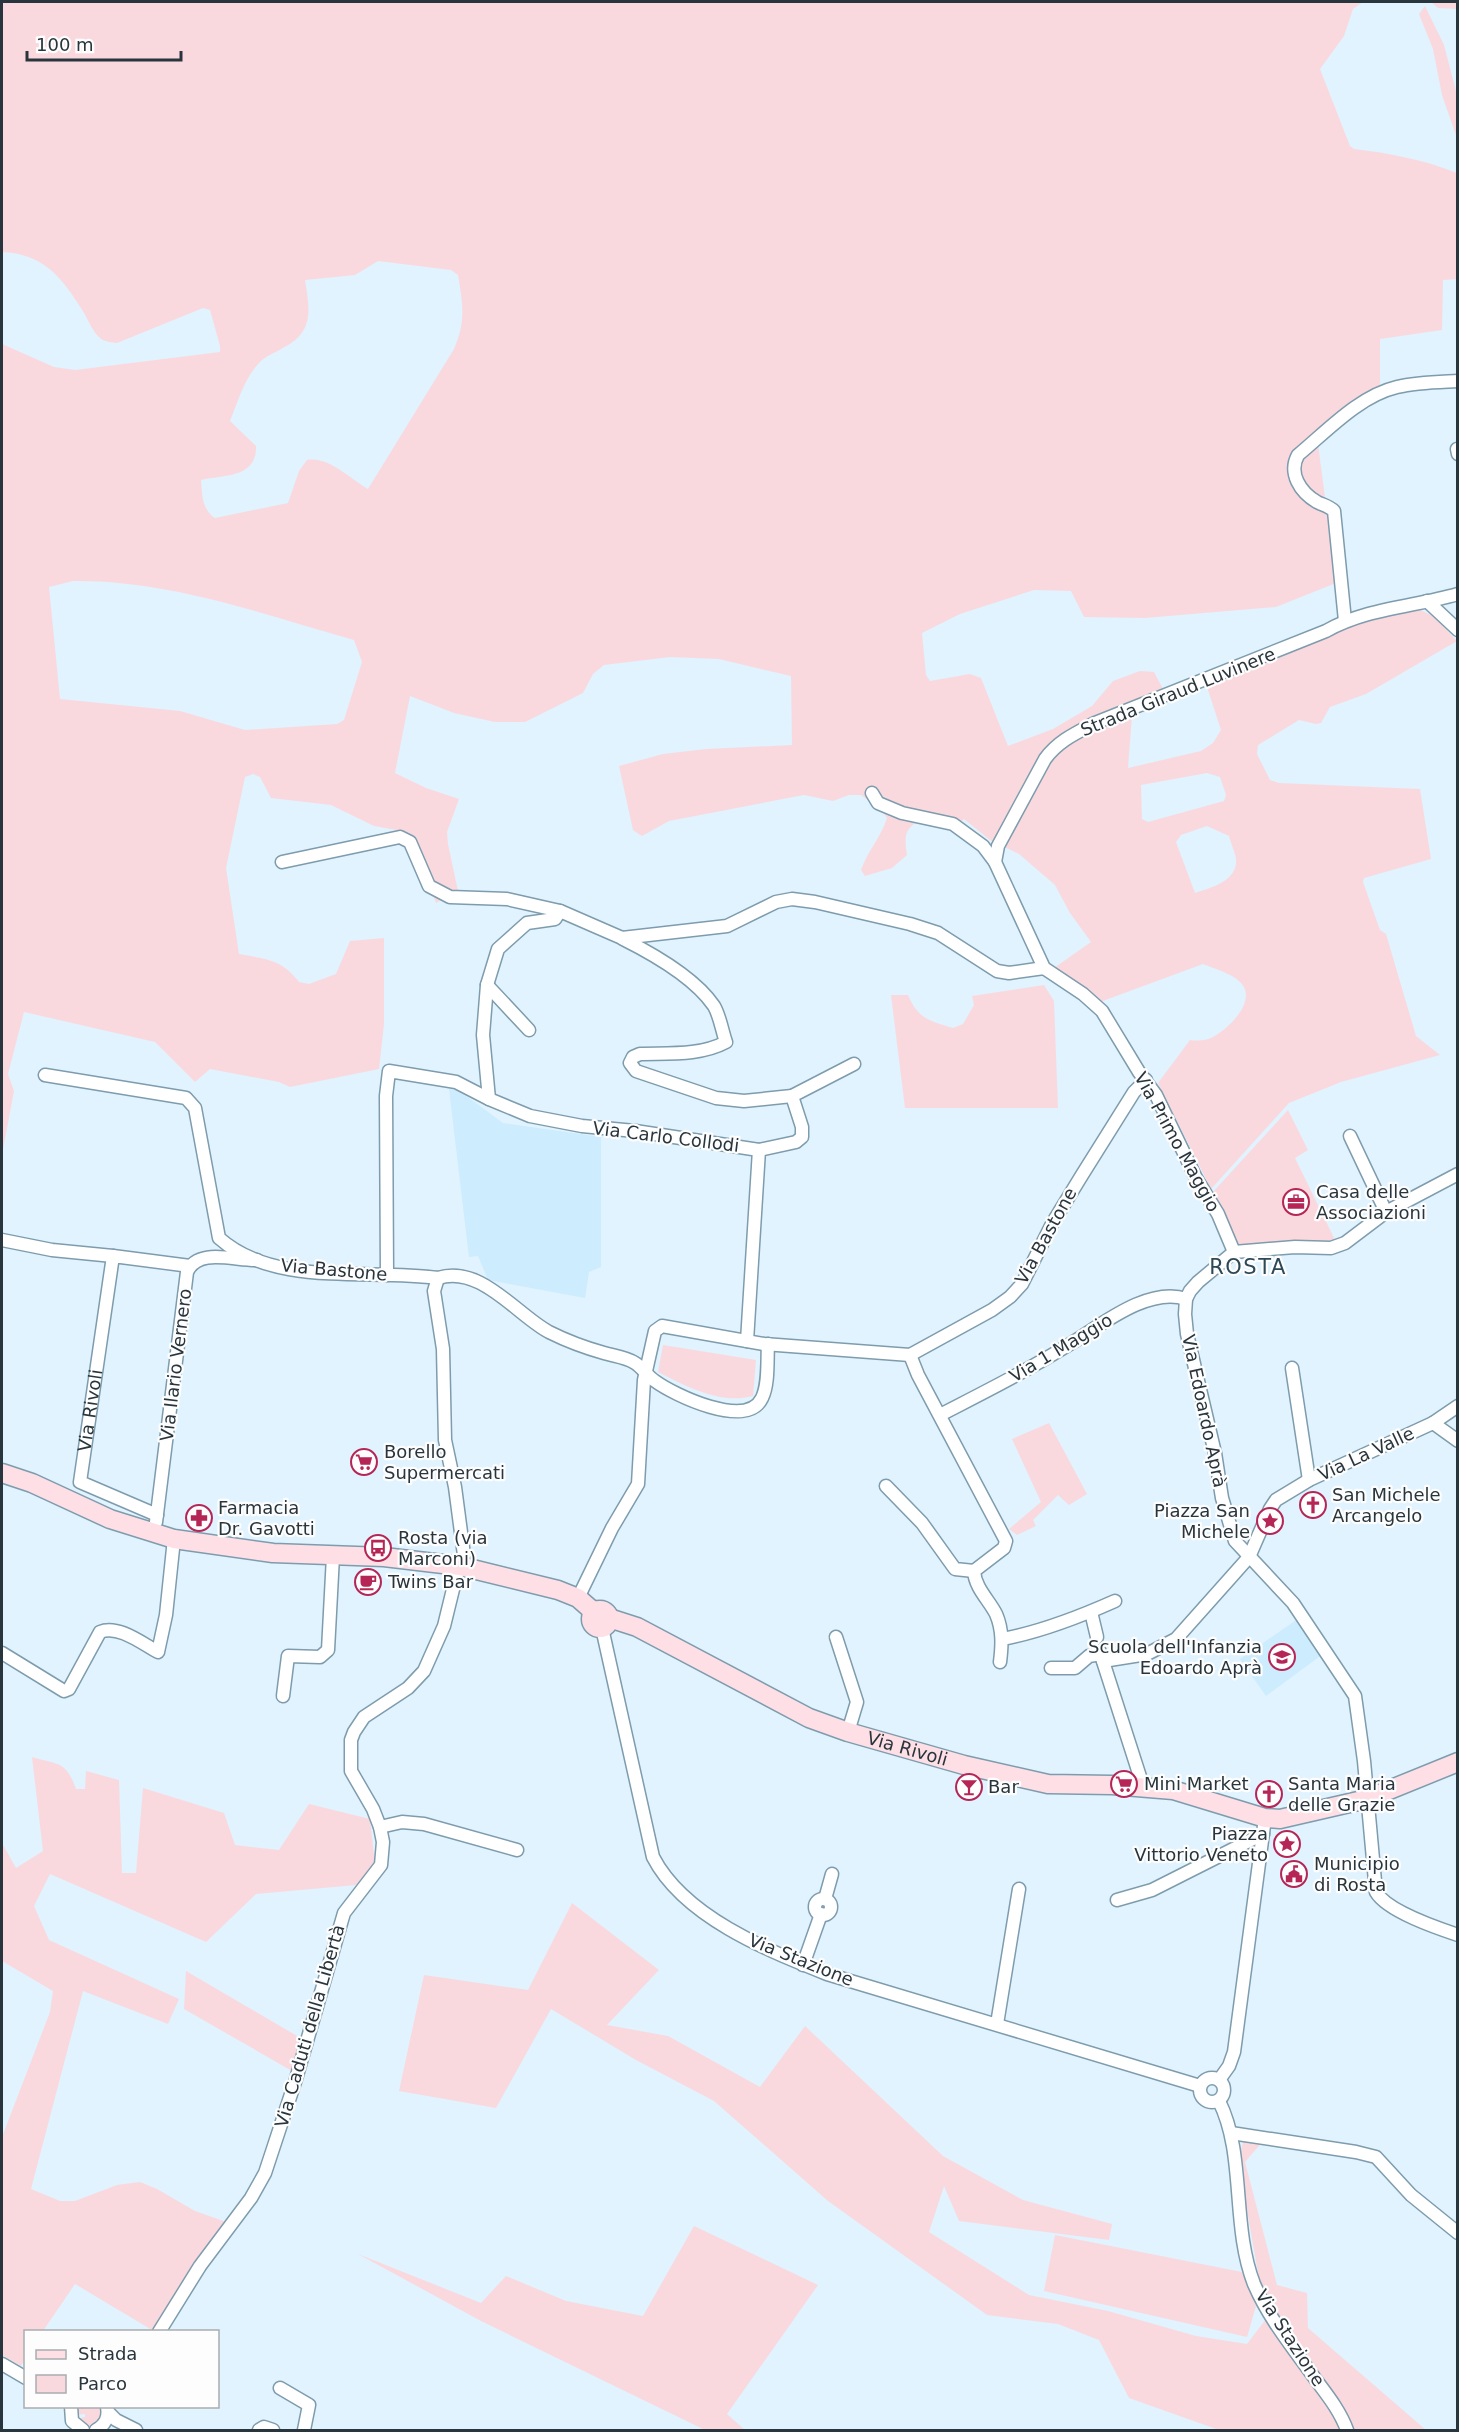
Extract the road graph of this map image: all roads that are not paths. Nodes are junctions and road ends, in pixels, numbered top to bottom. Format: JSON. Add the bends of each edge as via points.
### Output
{"nodes":[{"id":1,"x":1458,"y":381,"type":"edge"},
{"id":2,"x":1457,"y":449,"type":"edge"},
{"id":3,"x":1458,"y":454,"type":"edge"},
{"id":4,"x":1458,"y":594,"type":"edge"},
{"id":5,"x":1427,"y":601,"type":"junction"},
{"id":6,"x":1345,"y":621,"type":"junction"},
{"id":7,"x":1458,"y":630,"type":"edge"},
{"id":8,"x":872,"y":793,"type":"dead end"},
{"id":9,"x":282,"y":862,"type":"dead end"},
{"id":10,"x":995,"y":862,"type":"junction"},
{"id":11,"x":560,"y":911,"type":"junction"},
{"id":12,"x":622,"y":938,"type":"junction"},
{"id":13,"x":1044,"y":968,"type":"junction"},
{"id":14,"x":487,"y":985,"type":"junction"},
{"id":15,"x":529,"y":1030,"type":"dead end"},
{"id":16,"x":854,"y":1064,"type":"dead end"},
{"id":17,"x":45,"y":1075,"type":"dead end"},
{"id":18,"x":1146,"y":1080,"type":"junction"},
{"id":19,"x":792,"y":1096,"type":"junction"},
{"id":20,"x":489,"y":1099,"type":"junction"},
{"id":21,"x":1350,"y":1136,"type":"dead end"},
{"id":22,"x":759,"y":1150,"type":"junction"},
{"id":23,"x":1458,"y":1174,"type":"edge"},
{"id":24,"x":1386,"y":1212,"type":"junction"},
{"id":25,"x":2,"y":1240,"type":"edge"},
{"id":26,"x":1233,"y":1252,"type":"junction"},
{"id":27,"x":113,"y":1256,"type":"junction"},
{"id":28,"x":258,"y":1260,"type":"junction"},
{"id":29,"x":190,"y":1266,"type":"junction"},
{"id":30,"x":387,"y":1275,"type":"junction"},
{"id":31,"x":438,"y":1278,"type":"junction"},
{"id":32,"x":1186,"y":1299,"type":"junction"},
{"id":33,"x":747,"y":1341,"type":"junction"},
{"id":34,"x":768,"y":1344,"type":"junction"},
{"id":35,"x":910,"y":1355,"type":"junction"},
{"id":36,"x":1292,"y":1368,"type":"dead end"},
{"id":37,"x":645,"y":1372,"type":"junction"},
{"id":38,"x":1458,"y":1406,"type":"edge"},
{"id":39,"x":940,"y":1415,"type":"junction"},
{"id":40,"x":1433,"y":1423,"type":"junction"},
{"id":41,"x":1458,"y":1442,"type":"edge"},
{"id":42,"x":2,"y":1473,"type":"edge"},
{"id":43,"x":1309,"y":1480,"type":"junction"},
{"id":44,"x":886,"y":1486,"type":"dead end"},
{"id":45,"x":158,"y":1515,"type":"junction"},
{"id":46,"x":154,"y":1534,"type":"junction"},
{"id":47,"x":174,"y":1539,"type":"junction"},
{"id":48,"x":333,"y":1556,"type":"junction"},
{"id":49,"x":1249,"y":1557,"type":"junction"},
{"id":50,"x":460,"y":1566,"type":"junction"},
{"id":51,"x":974,"y":1574,"type":"junction"},
{"id":52,"x":578,"y":1598,"type":"junction"},
{"id":53,"x":1115,"y":1601,"type":"dead end"},
{"id":54,"x":1090,"y":1612,"type":"junction"},
{"id":55,"x":602,"y":1619,"type":"junction"},
{"id":56,"x":1097,"y":1637,"type":"dead end"},
{"id":57,"x":836,"y":1638,"type":"dead end"},
{"id":58,"x":1002,"y":1639,"type":"junction"},
{"id":59,"x":2,"y":1653,"type":"edge"},
{"id":60,"x":1101,"y":1656,"type":"junction"},
{"id":61,"x":1000,"y":1662,"type":"dead end"},
{"id":62,"x":1052,"y":1668,"type":"dead end"},
{"id":63,"x":283,"y":1696,"type":"dead end"},
{"id":64,"x":848,"y":1732,"type":"junction"},
{"id":65,"x":1458,"y":1762,"type":"edge"},
{"id":66,"x":1143,"y":1786,"type":"junction"},
{"id":67,"x":1367,"y":1798,"type":"junction"},
{"id":68,"x":1264,"y":1826,"type":"junction"},
{"id":69,"x":380,"y":1827,"type":"junction"},
{"id":70,"x":517,"y":1850,"type":"dead end"},
{"id":71,"x":832,"y":1874,"type":"dead end"},
{"id":72,"x":1019,"y":1889,"type":"dead end"},
{"id":73,"x":1117,"y":1900,"type":"dead end"},
{"id":74,"x":1458,"y":1935,"type":"edge"},
{"id":75,"x":803,"y":1965,"type":"junction"},
{"id":76,"x":997,"y":2024,"type":"junction"},
{"id":77,"x":1219,"y":2080,"type":"junction"},
{"id":78,"x":1200,"y":2086,"type":"junction"},
{"id":79,"x":1219,"y":2101,"type":"junction"},
{"id":80,"x":1231,"y":2133,"type":"junction"},
{"id":81,"x":1458,"y":2234,"type":"edge"},
{"id":82,"x":160,"y":2330,"type":"edge"},
{"id":83,"x":2,"y":2364,"type":"edge"},
{"id":84,"x":24,"y":2377,"type":"edge"},
{"id":85,"x":280,"y":2388,"type":"dead end"},
{"id":86,"x":69,"y":2408,"type":"edge"},
{"id":87,"x":108,"y":2409,"type":"edge"},
{"id":88,"x":98,"y":2429,"type":"edge"},
{"id":89,"x":79,"y":2430,"type":"edge"},
{"id":90,"x":128,"y":2430,"type":"edge"},
{"id":91,"x":136,"y":2430,"type":"edge"},
{"id":92,"x":259,"y":2430,"type":"edge"},
{"id":93,"x":273,"y":2430,"type":"edge"},
{"id":94,"x":304,"y":2430,"type":"edge"},
{"id":95,"x":1347,"y":2430,"type":"edge"}],
"edges":[{"from":1,"to":6,"type":"street","via":[[1396,387],[1366,400],[1298,455],[1292,470],[1295,478],[1309,495],[1334,511]]},
{"from":2,"to":3,"type":"street"},
{"from":4,"to":5,"type":"street","name":"Strada Giraud Luvinere"},
{"from":5,"to":6,"type":"street","name":"Strada Giraud Luvinere","via":[[1385,608]]},
{"from":5,"to":7,"type":"street"},
{"from":6,"to":10,"type":"street","name":"Strada Giraud Luvinere","via":[[1095,723],[1061,742],[1045,759],[998,846]]},
{"from":8,"to":10,"type":"street","via":[[878,802],[902,813],[952,824],[983,846]]},
{"from":9,"to":11,"type":"street","via":[[400,837],[410,842],[429,886],[450,897],[507,899]]},
{"from":10,"to":13,"type":"street"},
{"from":11,"to":12,"type":"street"},
{"from":11,"to":14,"type":"street","via":[[555,919],[527,923],[498,949]]},
{"from":12,"to":13,"type":"street","via":[[727,926],[776,902],[792,899],[938,933],[997,971]]},
{"from":12,"to":19,"type":"street","via":[[689,981],[714,1007],[726,1042],[686,1053],[640,1054],[630,1063],[636,1071],[716,1098],[744,1101]]},
{"from":13,"to":18,"type":"street","name":"Via Primo Maggio","via":[[1102,1011]]},
{"from":14,"to":15,"type":"street"},
{"from":14,"to":20,"type":"street","via":[[483,1035]]},
{"from":16,"to":19,"type":"street"},
{"from":17,"to":28,"type":"street","name":"Via Bastone","via":[[186,1098],[195,1108],[219,1238]]},
{"from":18,"to":26,"type":"street","name":"Via Primo Maggio","via":[[1218,1214]]},
{"from":18,"to":35,"type":"street","name":"Via Bastone","via":[[1134,1092],[1052,1224],[1022,1284],[992,1310]]},
{"from":19,"to":22,"type":"street","name":"Via Carlo Collodi","via":[[802,1137],[796,1142]]},
{"from":20,"to":22,"type":"street","name":"Via Carlo Collodi","via":[[530,1116],[561,1123]]},
{"from":20,"to":30,"type":"street","name":"Via Carlo Collodi","via":[[456,1082],[389,1071]]},
{"from":21,"to":24,"type":"street"},
{"from":22,"to":33,"type":"street"},
{"from":23,"to":24,"type":"street"},
{"from":24,"to":26,"type":"street","via":[[1345,1244],[1331,1248]]},
{"from":25,"to":27,"type":"street"},
{"from":26,"to":32,"type":"street","via":[[1198,1282]]},
{"from":27,"to":29,"type":"street"},
{"from":27,"to":45,"type":"street","name":"Via Rivoli","via":[[80,1482]]},
{"from":28,"to":29,"type":"street","name":"Via Ilario Vernero","via":[[209,1257]]},
{"from":28,"to":30,"type":"street","name":"Via Bastone","via":[[298,1270]]},
{"from":29,"to":45,"type":"street","name":"Via Ilario Vernero"},
{"from":30,"to":31,"type":"street","name":"Via Bastone"},
{"from":31,"to":37,"type":"street","name":"Via Bastone","via":[[459,1277],[481,1284],[548,1331],[586,1348],[627,1359]]},
{"from":31,"to":50,"type":"street","name":"Via Caduti della Libertà","via":[[434,1291],[443,1349],[445,1440],[464,1551]]},
{"from":32,"to":39,"type":"street","name":"Via 1 Maggio","via":[[1171,1296],[1143,1302],[1106,1319],[1071,1344]]},
{"from":32,"to":49,"type":"street","name":"Via Edoardo Aprà","via":[[1187,1334],[1228,1522],[1235,1541]]},
{"from":33,"to":34,"type":"street"},
{"from":33,"to":37,"type":"street","via":[[658,1327]]},
{"from":34,"to":35,"type":"street"},
{"from":34,"to":37,"type":"street","name":"Via Bastone","via":[[762,1398],[744,1411],[697,1402],[666,1389]]},
{"from":35,"to":39,"type":"street"},
{"from":36,"to":43,"type":"street","name":"Via La Valle"},
{"from":37,"to":52,"type":"street","via":[[638,1484]]},
{"from":38,"to":40,"type":"street","name":"Via La Valle"},
{"from":39,"to":51,"type":"street","via":[[1006,1541],[1004,1548]]},
{"from":40,"to":41,"type":"street"},
{"from":40,"to":43,"type":"street","name":"Via La Valle"},
{"from":42,"to":46,"type":"street","name":"Via Rivoli"},
{"from":43,"to":49,"type":"street","via":[[1276,1500]]},
{"from":44,"to":51,"type":"street","via":[[922,1523],[955,1569]]},
{"from":45,"to":46,"type":"street","name":"Via Ilario Vernero"},
{"from":46,"to":47,"type":"street","name":"Via Rivoli"},
{"from":47,"to":48,"type":"street","name":"Via Rivoli","via":[[273,1553]]},
{"from":47,"to":59,"type":"street","via":[[159,1652],[107,1629],[100,1632],[69,1689],[64,1691]]},
{"from":48,"to":50,"type":"street","name":"Via Rivoli","via":[[384,1557]]},
{"from":48,"to":63,"type":"street","via":[[328,1650],[320,1657],[288,1656]]},
{"from":49,"to":60,"type":"street","via":[[1176,1639],[1147,1654]]},
{"from":49,"to":67,"type":"street","name":"Via Edoardo Aprà","via":[[1293,1603],[1355,1696]]},
{"from":50,"to":52,"type":"street","name":"Via Rivoli","via":[[537,1583]]},
{"from":50,"to":69,"type":"street","name":"Via Caduti della Libertà","via":[[444,1626],[424,1671],[408,1688],[364,1717],[351,1740],[351,1771]]},
{"from":51,"to":58,"type":"street","via":[[996,1616]]},
{"from":52,"to":55,"type":"street","name":"Via Rivoli"},
{"from":53,"to":54,"type":"street"},
{"from":54,"to":56,"type":"street"},
{"from":54,"to":58,"type":"street"},
{"from":55,"to":64,"type":"street","name":"Via Rivoli","via":[[637,1627],[809,1718]]},
{"from":55,"to":75,"type":"street","name":"Via Stazione","via":[[642,1814],[659,1869],[718,1923]]},
{"from":57,"to":64,"type":"street","via":[[857,1702]]},
{"from":58,"to":61,"type":"street"},
{"from":60,"to":62,"type":"street","via":[[1089,1656],[1075,1668]]},
{"from":60,"to":66,"type":"street"},
{"from":64,"to":66,"type":"street","name":"Via Rivoli","via":[[970,1767],[1048,1784]]},
{"from":65,"to":67,"type":"street","name":"Via Rivoli"},
{"from":66,"to":68,"type":"street","name":"Via Rivoli","via":[[1193,1795]]},
{"from":67,"to":68,"type":"street","name":"Via Rivoli"},
{"from":67,"to":74,"type":"street","name":"Via Edoardo Aprà","via":[[1379,1897],[1408,1916]]},
{"from":68,"to":73,"type":"street","via":[[1152,1890]]},
{"from":68,"to":77,"type":"street","via":[[1234,2052]]},
{"from":69,"to":70,"type":"street","via":[[402,1822],[424,1824]]},
{"from":69,"to":82,"type":"street","name":"Via Caduti della Libertà","via":[[381,1865],[344,1913],[265,2173]]},
{"from":71,"to":75,"type":"street","via":[[825,1899],[815,1905],[821,1914]]},
{"from":72,"to":76,"type":"street"},
{"from":75,"to":76,"type":"street","name":"Via Stazione"},
{"from":76,"to":78,"type":"street","name":"Via Stazione"},
{"from":77,"to":78,"type":"street","via":[[1208,2078]]},
{"from":77,"to":79,"type":"street","via":[[1224,2091]]},
{"from":78,"to":79,"type":"street","via":[[1199,2094],[1204,2100]]},
{"from":79,"to":80,"type":"street","name":"Via Stazione"},
{"from":80,"to":81,"type":"street","via":[[1376,2157],[1411,2195]]},
{"from":80,"to":95,"type":"street","name":"Via Stazione","via":[[1242,2237],[1254,2283],[1269,2313],[1336,2408]]},
{"from":83,"to":84,"type":"street"},
{"from":85,"to":94,"type":"street","via":[[309,2405]]},
{"from":86,"to":89,"type":"street"},
{"from":87,"to":88,"type":"street","via":[[105,2424]]},
{"from":87,"to":91,"type":"street","via":[[116,2420]]},
{"from":88,"to":90,"type":"street"},
{"from":92,"to":93,"type":"street"}]}
